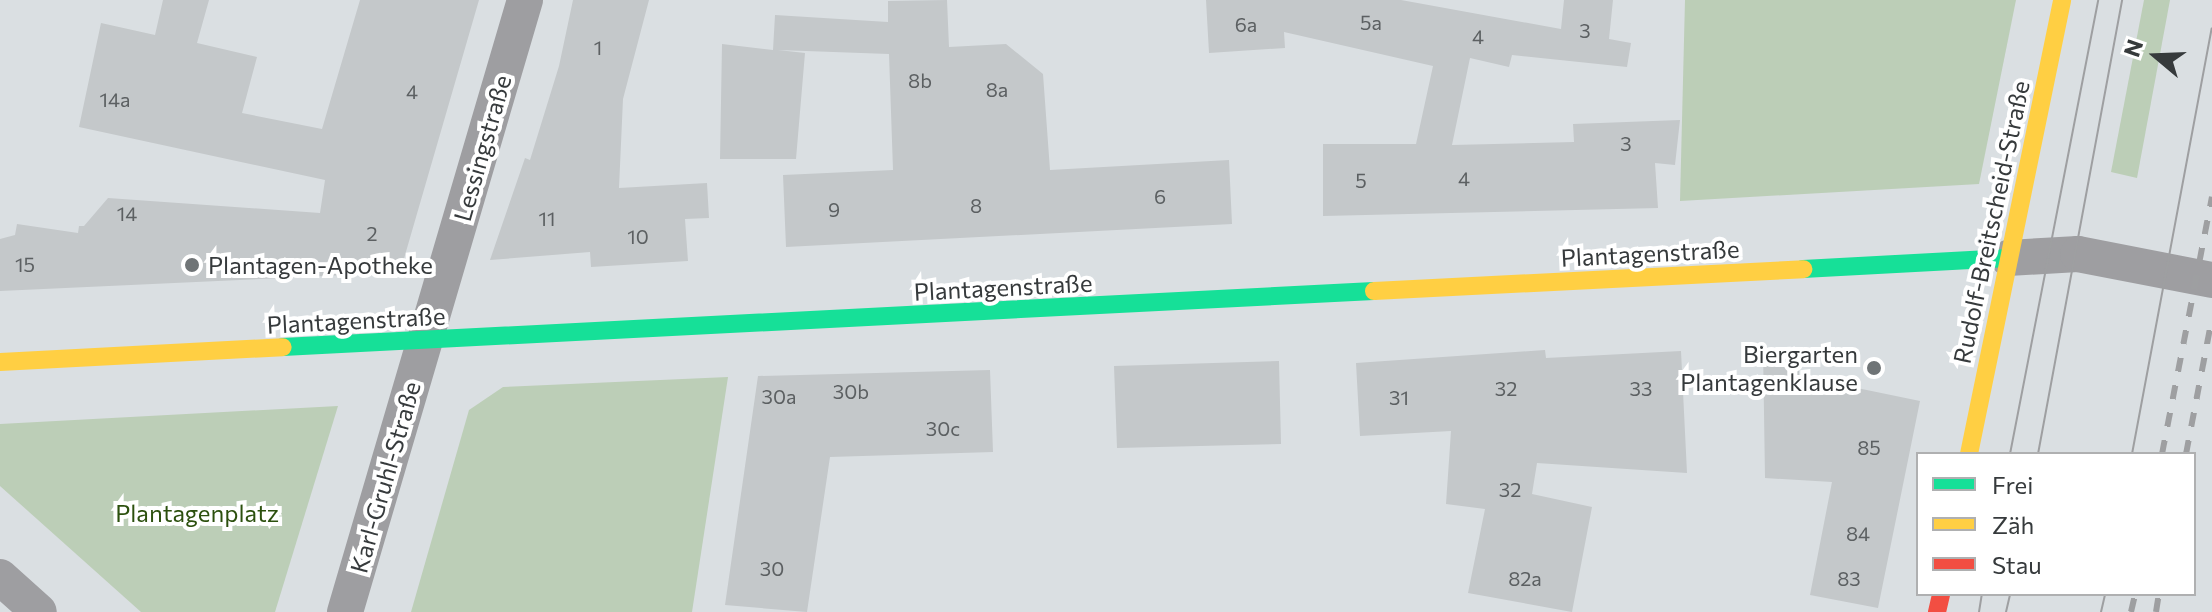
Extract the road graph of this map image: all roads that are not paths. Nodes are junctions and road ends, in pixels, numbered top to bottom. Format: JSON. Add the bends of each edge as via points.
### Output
{"nodes":[{"id":1,"x":525,"y":0,"type":"edge"},
{"id":2,"x":2062,"y":0,"type":"edge"},
{"id":3,"x":2008,"y":258,"type":"junction"},
{"id":4,"x":2212,"y":280,"type":"edge"},
{"id":5,"x":424,"y":341,"type":"junction"},
{"id":6,"x":0,"y":362,"type":"edge"},
{"id":7,"x":1969,"y":452,"type":"edge"},
{"id":8,"x":0,"y":577,"type":"edge"},
{"id":9,"x":39,"y":612,"type":"edge"},
{"id":10,"x":345,"y":612,"type":"edge"}],
"edges":[{"from":1,"to":5,"type":"street","name":"Lessingstraße"},
{"from":2,"to":3,"type":"street","name":"Rudolf-Breitscheid-Straße"},
{"from":3,"to":4,"type":"street","via":[[2078,254]]},
{"from":3,"to":5,"type":"street","name":"Plantagenstraße"},
{"from":3,"to":7,"type":"street","name":"Rudolf-Breitscheid-Straße"},
{"from":5,"to":6,"type":"street","name":"Plantagenstraße"},
{"from":5,"to":10,"type":"street","name":"Karl-Gruhl-Straße"},
{"from":8,"to":9,"type":"street"}]}
